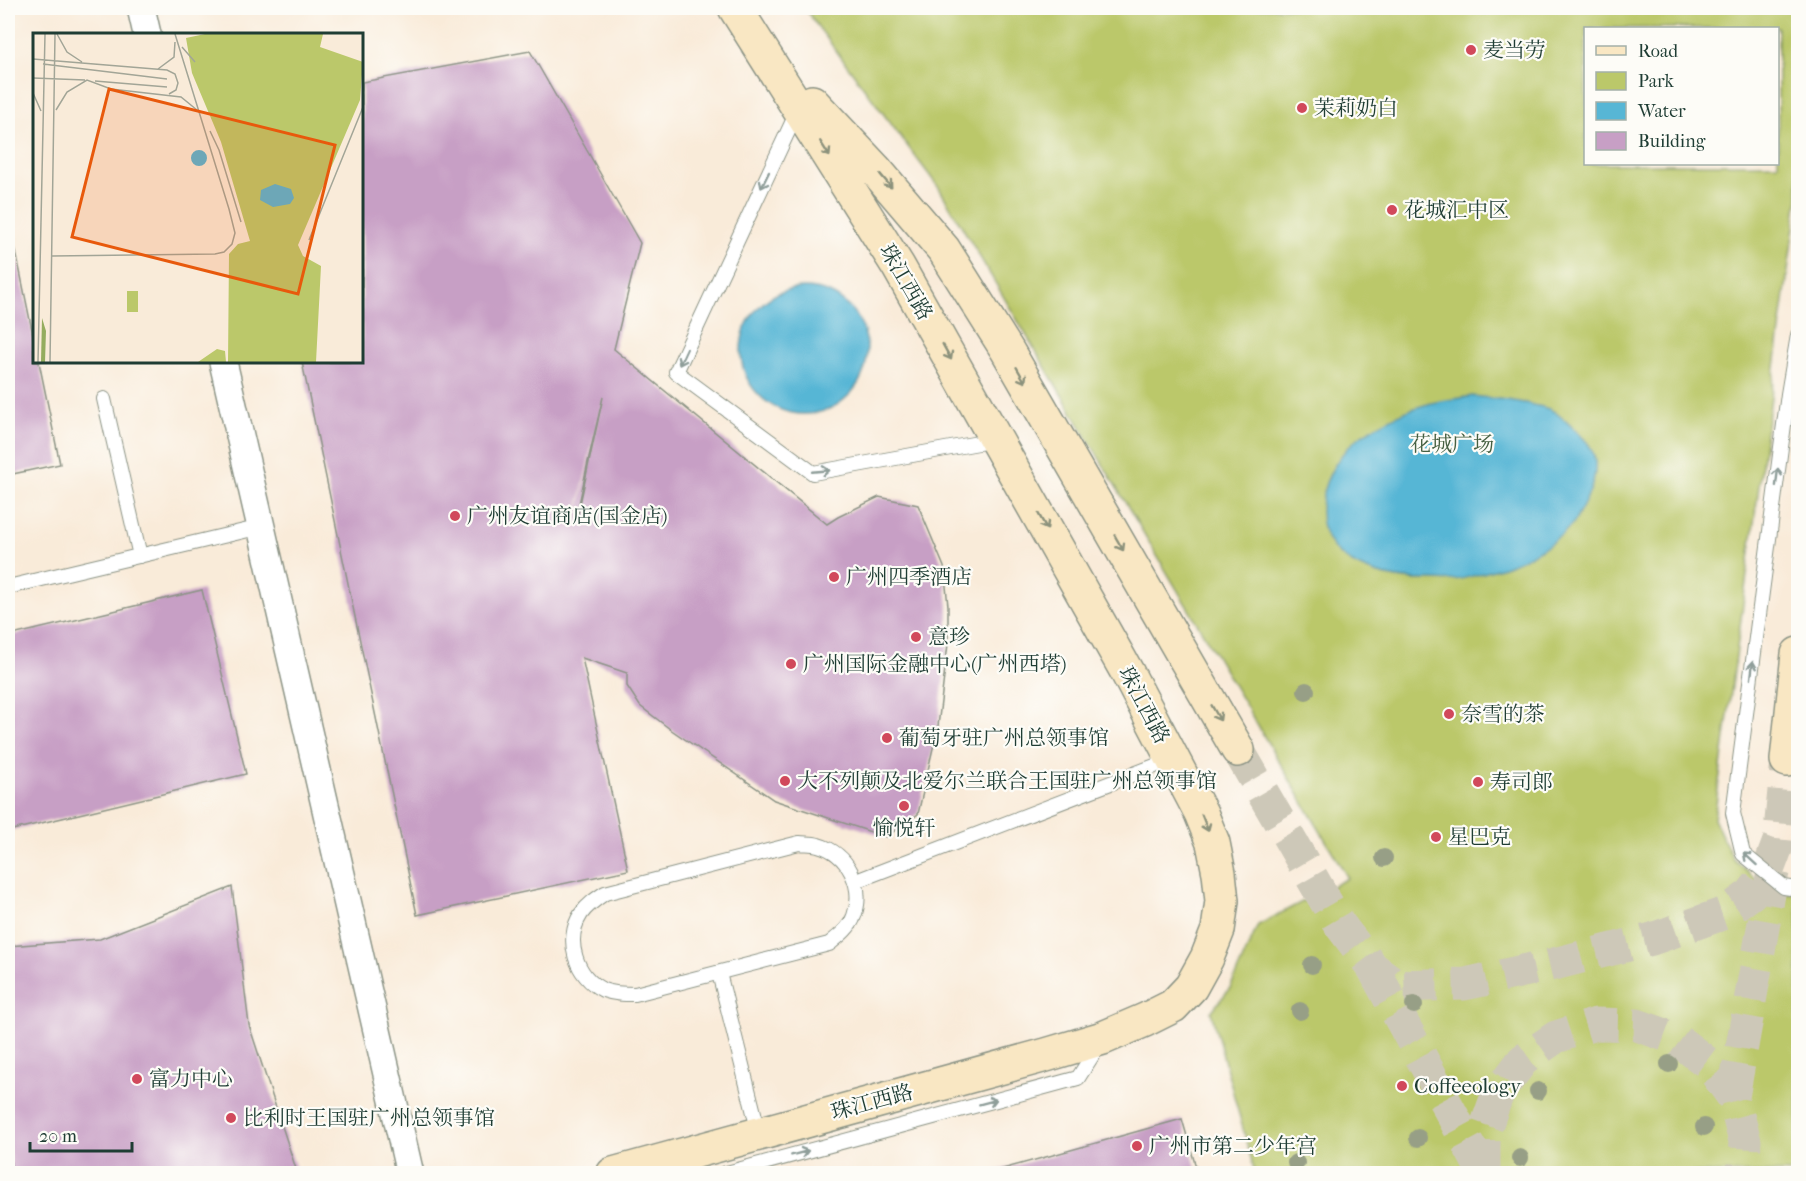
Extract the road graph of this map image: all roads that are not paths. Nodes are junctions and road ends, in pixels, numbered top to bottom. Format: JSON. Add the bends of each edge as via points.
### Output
{"nodes":[{"id":1,"x":141,"y":8,"type":"edge"},
{"id":2,"x":717,"y":8,"type":"edge"},
{"id":3,"x":735,"y":8,"type":"edge"},
{"id":4,"x":147,"y":33,"type":"edge"},
{"id":5,"x":760,"y":46,"type":"junction"},
{"id":6,"x":799,"y":108,"type":"junction"},
{"id":7,"x":1798,"y":335,"type":"edge"},
{"id":8,"x":223,"y":363,"type":"edge"},
{"id":9,"x":104,"y":399,"type":"dead end"},
{"id":10,"x":996,"y":440,"type":"junction"},
{"id":11,"x":261,"y":527,"type":"junction"},
{"id":12,"x":140,"y":556,"type":"junction"},
{"id":13,"x":8,"y":587,"type":"edge"},
{"id":14,"x":1798,"y":654,"type":"edge"},
{"id":15,"x":1238,"y":750,"type":"tunnel mouth"},
{"id":16,"x":1173,"y":759,"type":"junction"},
{"id":17,"x":1787,"y":760,"type":"tunnel mouth"},
{"id":18,"x":856,"y":881,"type":"junction"},
{"id":19,"x":1798,"y":889,"type":"edge"},
{"id":20,"x":719,"y":973,"type":"junction"},
{"id":21,"x":1103,"y":1038,"type":"junction"},
{"id":22,"x":759,"y":1133,"type":"junction"},
{"id":23,"x":410,"y":1173,"type":"edge"},
{"id":24,"x":613,"y":1173,"type":"edge"},
{"id":25,"x":723,"y":1173,"type":"edge"}],
"edges":[{"from":1,"to":4,"type":"street"},
{"from":2,"to":5,"type":"main road"},
{"from":3,"to":5,"type":"main road","name":"珠江西路"},
{"from":5,"to":6,"type":"main road","name":"珠江西路"},
{"from":5,"to":15,"type":"main road","one_way":true,"via":[[875,169],[944,250],[1007,350]]},
{"from":6,"to":10,"type":"main road","name":"珠江西路","one_way":true,"via":[[898,266]]},
{"from":6,"to":10,"type":"lane","one_way":true,"via":[[676,372],[813,473]]},
{"from":19,"to":7,"type":"lane","one_way":true,"via":[[1784,887],[1743,854],[1733,813]]},
{"from":8,"to":11,"type":"street"},
{"from":9,"to":12,"type":"lane"},
{"from":10,"to":16,"type":"main road","name":"珠江西路","one_way":true},
{"from":11,"to":12,"type":"lane"},
{"from":11,"to":23,"type":"street"},
{"from":12,"to":13,"type":"lane"},
{"from":14,"to":17,"type":"main road"},
{"from":16,"to":18,"type":"lane"},
{"from":16,"to":21,"type":"main road","name":"珠江西路","one_way":true,"via":[[1213,843],[1222,901],[1218,930],[1191,987],[1173,1006]]},
{"from":18,"to":20,"type":"lane","via":[[854,917],[829,944]]},
{"from":18,"to":20,"type":"lane","via":[[847,864],[834,852],[818,844],[799,843],[605,893],[580,915],[574,932],[573,949],[578,965],[588,979],[618,994],[635,994]]},
{"from":20,"to":22,"type":"lane"},
{"from":21,"to":22,"type":"main road","name":"珠江西路"},
{"from":25,"to":21,"type":"lane","one_way":true,"via":[[1078,1078]]},
{"from":22,"to":24,"type":"main road","name":"珠江西路"}]}
